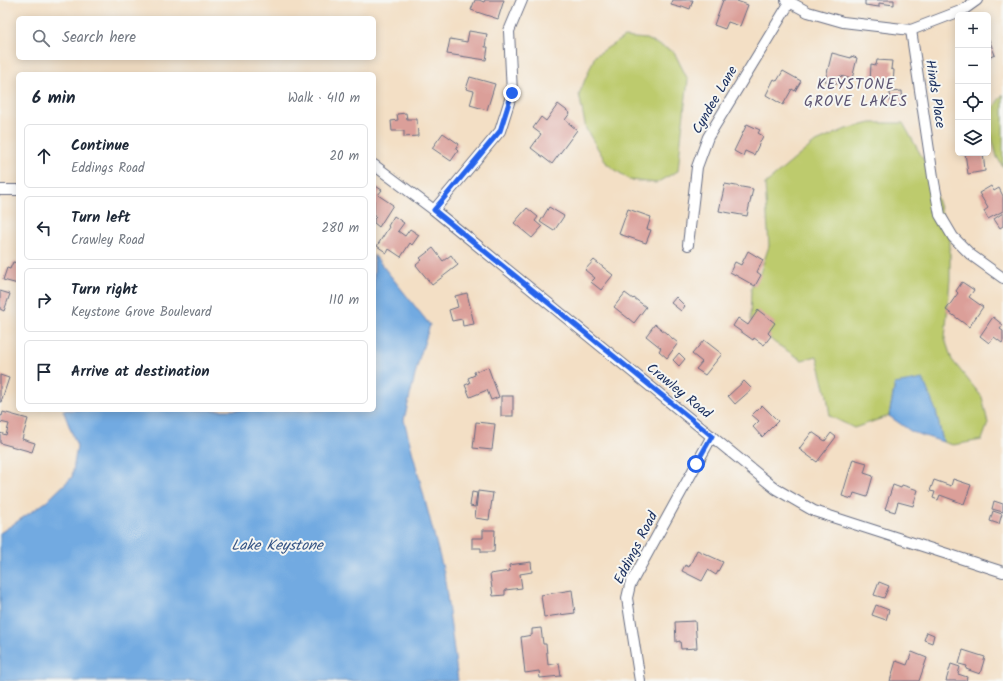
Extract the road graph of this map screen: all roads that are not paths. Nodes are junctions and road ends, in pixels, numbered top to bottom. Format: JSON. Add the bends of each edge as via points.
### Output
{"nodes":[{"id":1,"x":522,"y":0,"type":"edge"},
{"id":2,"x":977,"y":0,"type":"edge"},
{"id":3,"x":788,"y":1,"type":"edge"},
{"id":4,"x":911,"y":30,"type":"junction"},
{"id":5,"x":376,"y":166,"type":"edge"},
{"id":6,"x":0,"y":190,"type":"edge"},
{"id":7,"x":16,"y":190,"type":"edge"},
{"id":8,"x":434,"y":210,"type":"junction"},
{"id":9,"x":688,"y":245,"type":"dead end"},
{"id":10,"x":1003,"y":278,"type":"edge"},
{"id":11,"x":712,"y":436,"type":"junction"},
{"id":12,"x":1003,"y":572,"type":"edge"},
{"id":13,"x":640,"y":681,"type":"edge"}],
"edges":[{"from":1,"to":8,"type":"street","via":[[509,31],[512,93],[500,131]]},
{"from":2,"to":4,"type":"street","via":[[964,10]]},
{"from":3,"to":4,"type":"street","via":[[808,12],[843,22]]},
{"from":3,"to":9,"type":"street","name":"Cyndee Lane","via":[[708,137],[697,167]]},
{"from":4,"to":10,"type":"street","name":"Hinds Place","via":[[940,215],[953,237],[971,255]]},
{"from":5,"to":8,"type":"street","name":"Crawley Road"},
{"from":6,"to":7,"type":"street"},
{"from":8,"to":11,"type":"street","name":"Crawley Road"},
{"from":11,"to":12,"type":"street","name":"Crawley Road","via":[[776,489],[814,511]]},
{"from":11,"to":13,"type":"street","name":"Eddings Road","via":[[630,585],[627,598]]}]}
